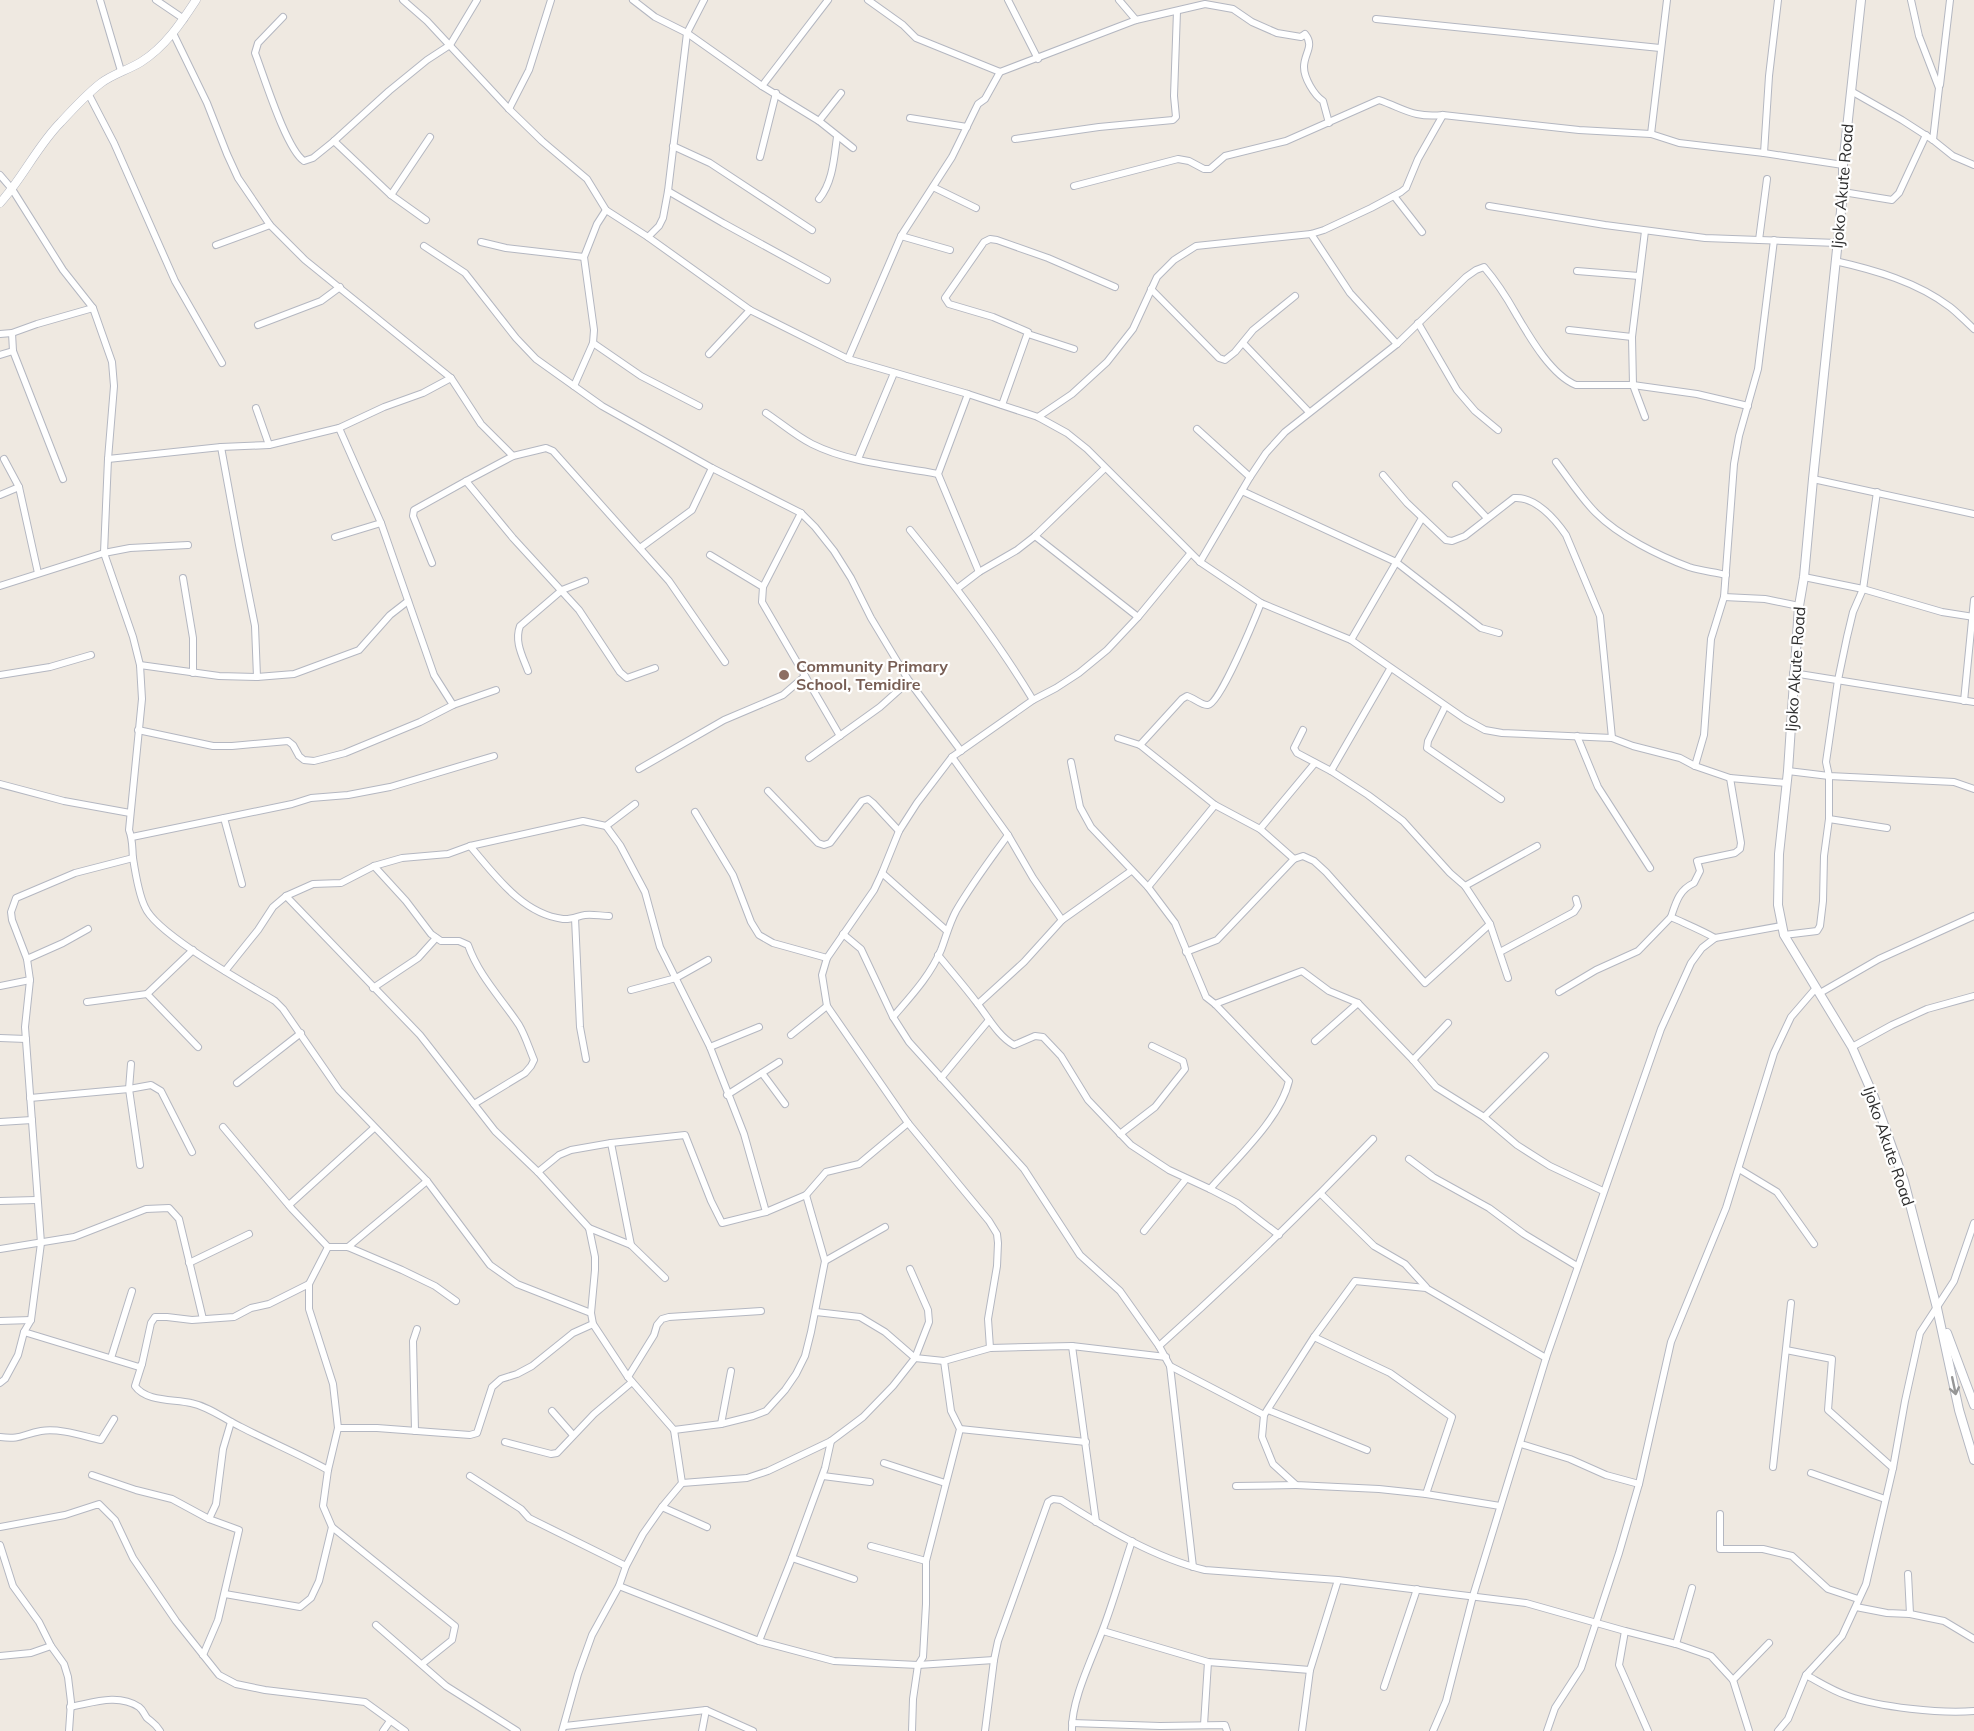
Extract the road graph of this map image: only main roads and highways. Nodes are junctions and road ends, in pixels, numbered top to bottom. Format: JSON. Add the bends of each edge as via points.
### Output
{"nodes":[{"id":1,"x":1861,"y":0,"type":"edge"},
{"id":2,"x":1937,"y":1308,"type":"junction"},
{"id":3,"x":1974,"y":1405,"type":"edge"},
{"id":4,"x":1974,"y":1460,"type":"edge"}],
"edges":[{"from":1,"to":2,"type":"main road","name":"Ijoko Akute Road","via":[[1799,606],[1778,905],[1784,935],[1852,1047],[1874,1097],[1904,1181]]},
{"from":2,"to":3,"type":"main road","name":"Ijoko Akute Road"},
{"from":2,"to":4,"type":"main road","name":"Ijoko Akute Road","one_way":true}]}
